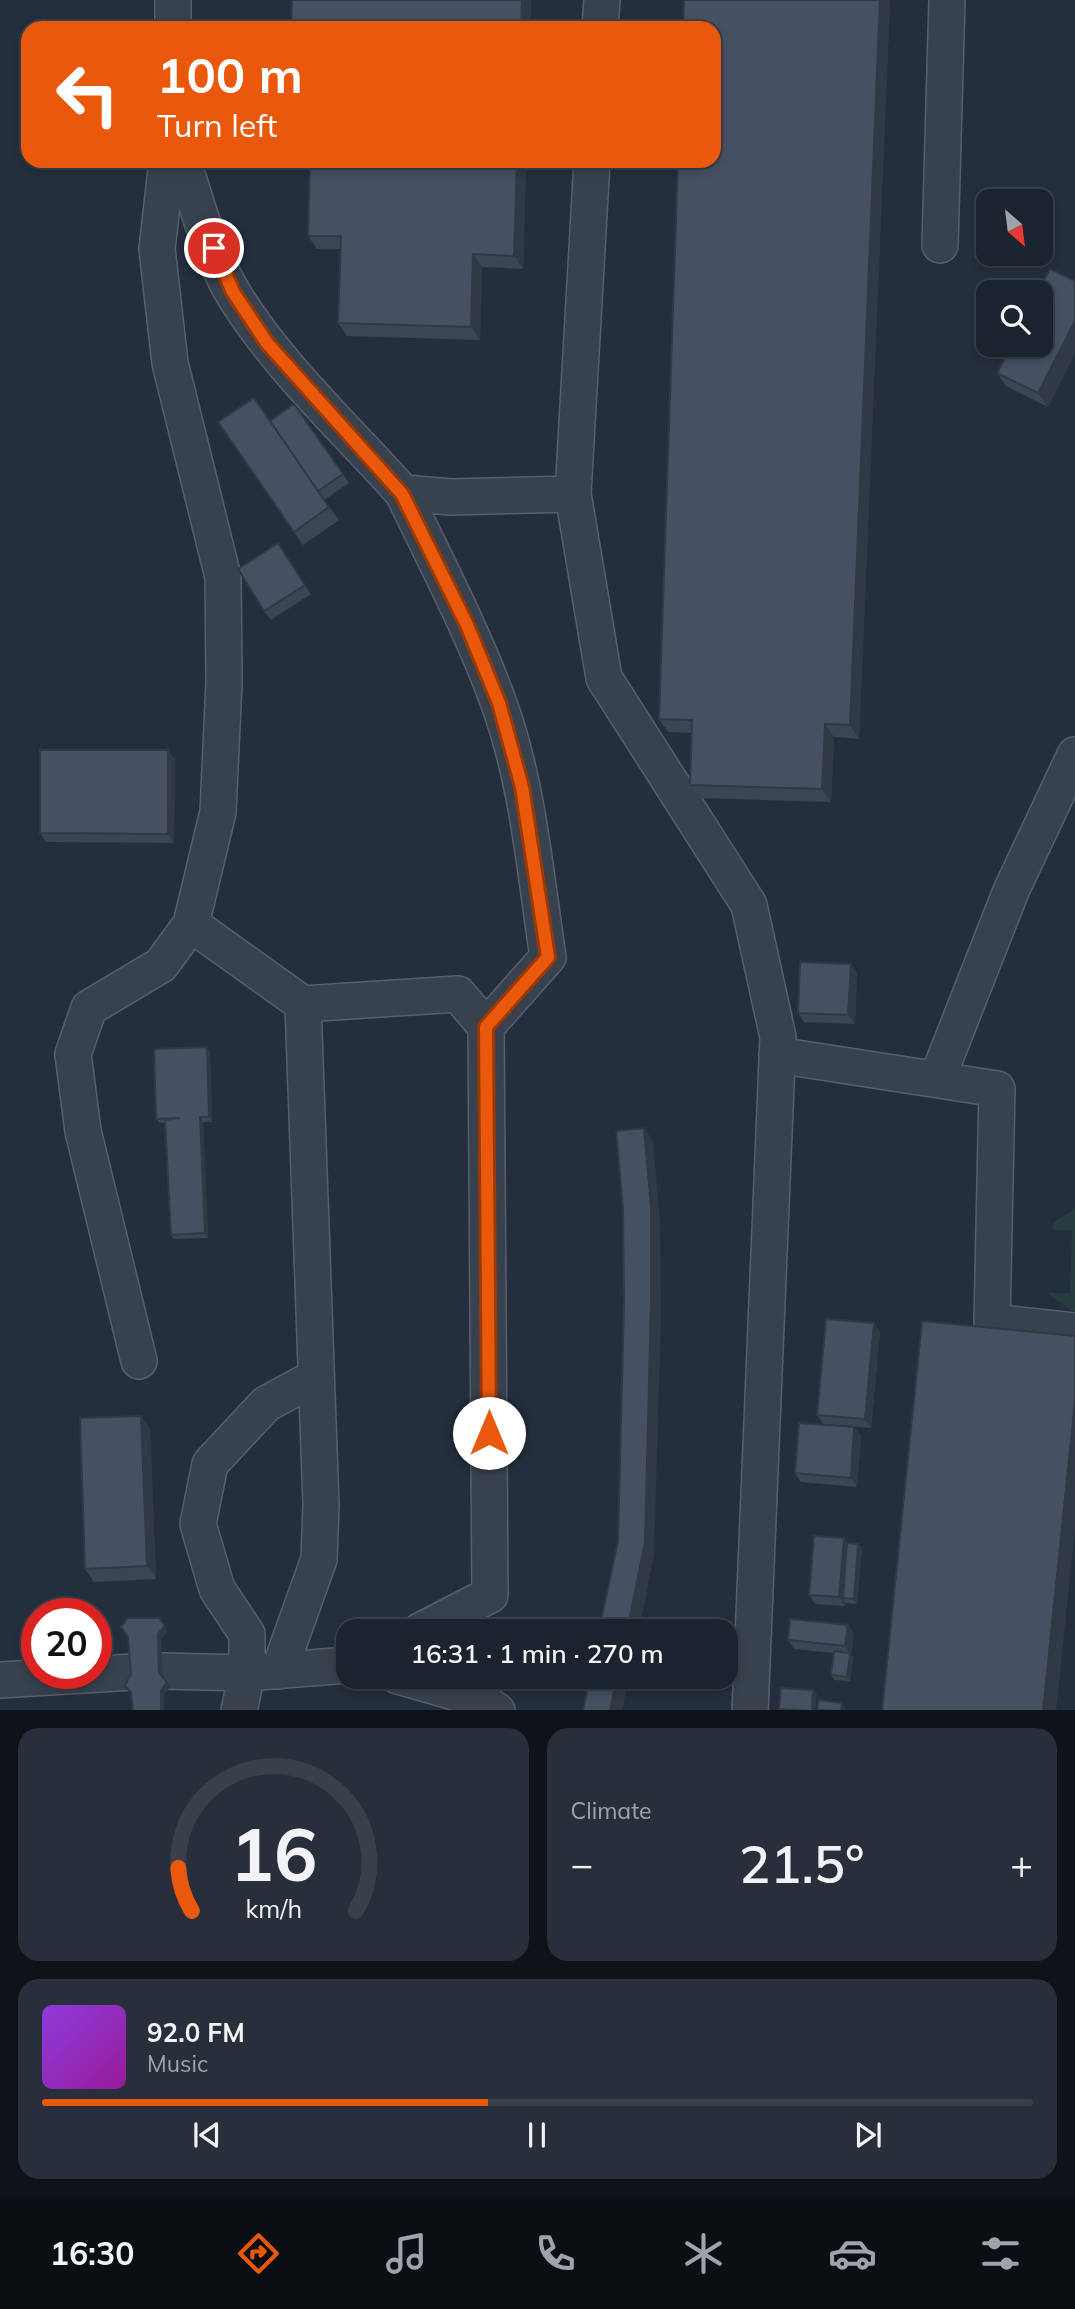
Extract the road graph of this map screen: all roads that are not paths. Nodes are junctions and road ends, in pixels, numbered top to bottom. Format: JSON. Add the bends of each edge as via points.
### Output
{"nodes":[{"id":1,"x":173,"y":0,"type":"edge"},
{"id":2,"x":602,"y":0,"type":"edge"},
{"id":3,"x":947,"y":0,"type":"edge"},
{"id":4,"x":173,"y":21,"type":"edge"},
{"id":5,"x":600,"y":21,"type":"edge"},
{"id":6,"x":166,"y":168,"type":"edge"},
{"id":7,"x":185,"y":168,"type":"edge"},
{"id":8,"x":593,"y":168,"type":"edge"},
{"id":9,"x":940,"y":245,"type":"dead end"},
{"id":10,"x":402,"y":494,"type":"junction"},
{"id":11,"x":573,"y":494,"type":"junction"},
{"id":12,"x":1075,"y":755,"type":"edge"},
{"id":13,"x":191,"y":924,"type":"junction"},
{"id":14,"x":303,"y":1004,"type":"junction"},
{"id":15,"x":486,"y":1027,"type":"junction"},
{"id":16,"x":777,"y":1055,"type":"junction"},
{"id":17,"x":937,"y":1079,"type":"junction"},
{"id":18,"x":1075,"y":1331,"type":"edge"},
{"id":19,"x":139,"y":1361,"type":"dead end"},
{"id":20,"x":316,"y":1377,"type":"junction"},
{"id":21,"x":443,"y":1619,"type":"edge"},
{"id":22,"x":336,"y":1666,"type":"edge"},
{"id":23,"x":263,"y":1672,"type":"junction"},
{"id":24,"x":0,"y":1680,"type":"edge"},
{"id":25,"x":444,"y":1689,"type":"edge"},
{"id":26,"x":239,"y":1710,"type":"edge"},
{"id":27,"x":497,"y":1710,"type":"edge"},
{"id":28,"x":750,"y":1710,"type":"edge"}],
"edges":[{"from":1,"to":4,"type":"lane"},
{"from":2,"to":5,"type":"lane"},
{"from":3,"to":9,"type":"lane"},
{"from":6,"to":13,"type":"lane","via":[[157,249],[170,363],[223,577],[218,812]]},
{"from":7,"to":10,"type":"lane","via":[[233,292],[267,343]]},
{"from":8,"to":11,"type":"lane"},
{"from":10,"to":11,"type":"lane"},
{"from":10,"to":15,"type":"lane","via":[[467,625],[499,703],[524,800],[548,957]]},
{"from":11,"to":16,"type":"lane","via":[[604,678],[749,905],[778,1037]]},
{"from":12,"to":17,"type":"lane","via":[[1011,891]]},
{"from":13,"to":14,"type":"lane"},
{"from":13,"to":19,"type":"lane","via":[[161,965],[89,1008],[73,1054],[83,1131]]},
{"from":14,"to":15,"type":"lane","via":[[458,994]]},
{"from":14,"to":20,"type":"lane"},
{"from":15,"to":21,"type":"lane","via":[[490,1595]]},
{"from":16,"to":17,"type":"lane"},
{"from":16,"to":28,"type":"lane"},
{"from":17,"to":18,"type":"lane","via":[[997,1089],[992,1322]]},
{"from":20,"to":23,"type":"lane","via":[[319,1559]]},
{"from":20,"to":23,"type":"lane","via":[[266,1404],[209,1464],[198,1524],[216,1590],[247,1634]]},
{"from":22,"to":23,"type":"lane"},
{"from":23,"to":24,"type":"lane"},
{"from":23,"to":26,"type":"lane"},
{"from":25,"to":27,"type":"lane","via":[[482,1700]]}]}
